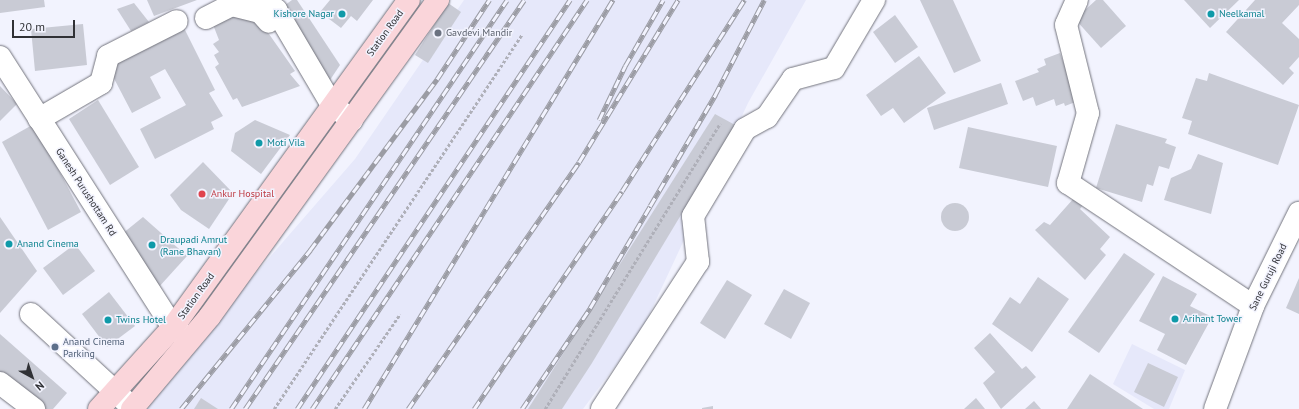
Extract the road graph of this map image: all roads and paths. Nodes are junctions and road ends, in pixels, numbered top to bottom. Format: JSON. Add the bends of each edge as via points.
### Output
{"nodes":[{"id":1,"x":409,"y":0,"type":"edge"},
{"id":2,"x":438,"y":0,"type":"edge"},
{"id":3,"x":874,"y":0,"type":"edge"},
{"id":4,"x":1076,"y":0,"type":"edge"},
{"id":5,"x":267,"y":2,"type":"edge"},
{"id":6,"x":206,"y":18,"type":"dead end"},
{"id":7,"x":177,"y":21,"type":"dead end"},
{"id":8,"x":393,"y":22,"type":"junction"},
{"id":9,"x":413,"y":35,"type":"junction"},
{"id":10,"x":522,"y":35,"type":"dead end"},
{"id":11,"x":0,"y":57,"type":"edge"},
{"id":12,"x":314,"y":74,"type":"junction"},
{"id":13,"x":332,"y":105,"type":"junction"},
{"id":14,"x":39,"y":119,"type":"junction"},
{"id":15,"x":352,"y":120,"type":"junction"},
{"id":16,"x":720,"y":123,"type":"dead end"},
{"id":17,"x":1299,"y":213,"type":"edge"},
{"id":18,"x":240,"y":235,"type":"junction"},
{"id":19,"x":260,"y":249,"type":"junction"},
{"id":20,"x":1253,"y":306,"type":"junction"},
{"id":21,"x":31,"y":314,"type":"dead end"},
{"id":22,"x":400,"y":314,"type":"dead end"},
{"id":23,"x":173,"y":327,"type":"junction"},
{"id":24,"x":191,"y":340,"type":"junction"},
{"id":25,"x":2,"y":387,"type":"edge"},
{"id":26,"x":116,"y":393,"type":"junction"},
{"id":27,"x":132,"y":408,"type":"edge"},
{"id":28,"x":34,"y":409,"type":"edge"},
{"id":29,"x":99,"y":409,"type":"edge"},
{"id":30,"x":274,"y":409,"type":"edge"},
{"id":31,"x":335,"y":409,"type":"edge"},
{"id":32,"x":545,"y":409,"type":"edge"},
{"id":33,"x":602,"y":409,"type":"edge"},
{"id":34,"x":1215,"y":409,"type":"edge"}],
"edges":[{"from":1,"to":8,"type":"main road","name":"Station Road"},
{"from":2,"to":9,"type":"main road"},
{"from":3,"to":33,"type":"street","via":[[834,68],[793,78],[767,117],[745,129],[693,216],[698,262]]},
{"from":4,"to":20,"type":"street","via":[[1066,25],[1088,113],[1068,184]]},
{"from":5,"to":12,"type":"street"},
{"from":6,"to":12,"type":"street","via":[[232,5],[260,12],[303,77]]},
{"from":7,"to":14,"type":"street","via":[[108,56],[101,83]]},
{"from":8,"to":9,"type":"main road"},
{"from":8,"to":13,"type":"main road","name":"Station Road"},
{"from":9,"to":15,"type":"main road"},
{"from":10,"to":30,"type":"path"},
{"from":11,"to":14,"type":"street","name":"Ganesh Purushottam Rd"},
{"from":12,"to":13,"type":"street"},
{"from":13,"to":15,"type":"street"},
{"from":13,"to":18,"type":"main road","name":"Station Road"},
{"from":14,"to":23,"type":"street","name":"Ganesh Purushottam Rd"},
{"from":15,"to":19,"type":"main road"},
{"from":16,"to":32,"type":"path"},
{"from":17,"to":20,"type":"street","name":"Sane Guruji Road"},
{"from":18,"to":19,"type":"main road"},
{"from":18,"to":23,"type":"main road","name":"Station Road"},
{"from":19,"to":24,"type":"main road"},
{"from":20,"to":34,"type":"street","name":"Sane Guruji Road"},
{"from":21,"to":26,"type":"street"},
{"from":22,"to":31,"type":"path"},
{"from":23,"to":24,"type":"street"},
{"from":23,"to":26,"type":"main road","name":"Station Road"},
{"from":24,"to":27,"type":"main road"},
{"from":25,"to":28,"type":"street"},
{"from":26,"to":27,"type":"street"},
{"from":26,"to":29,"type":"main road","name":"Station Road"}]}
